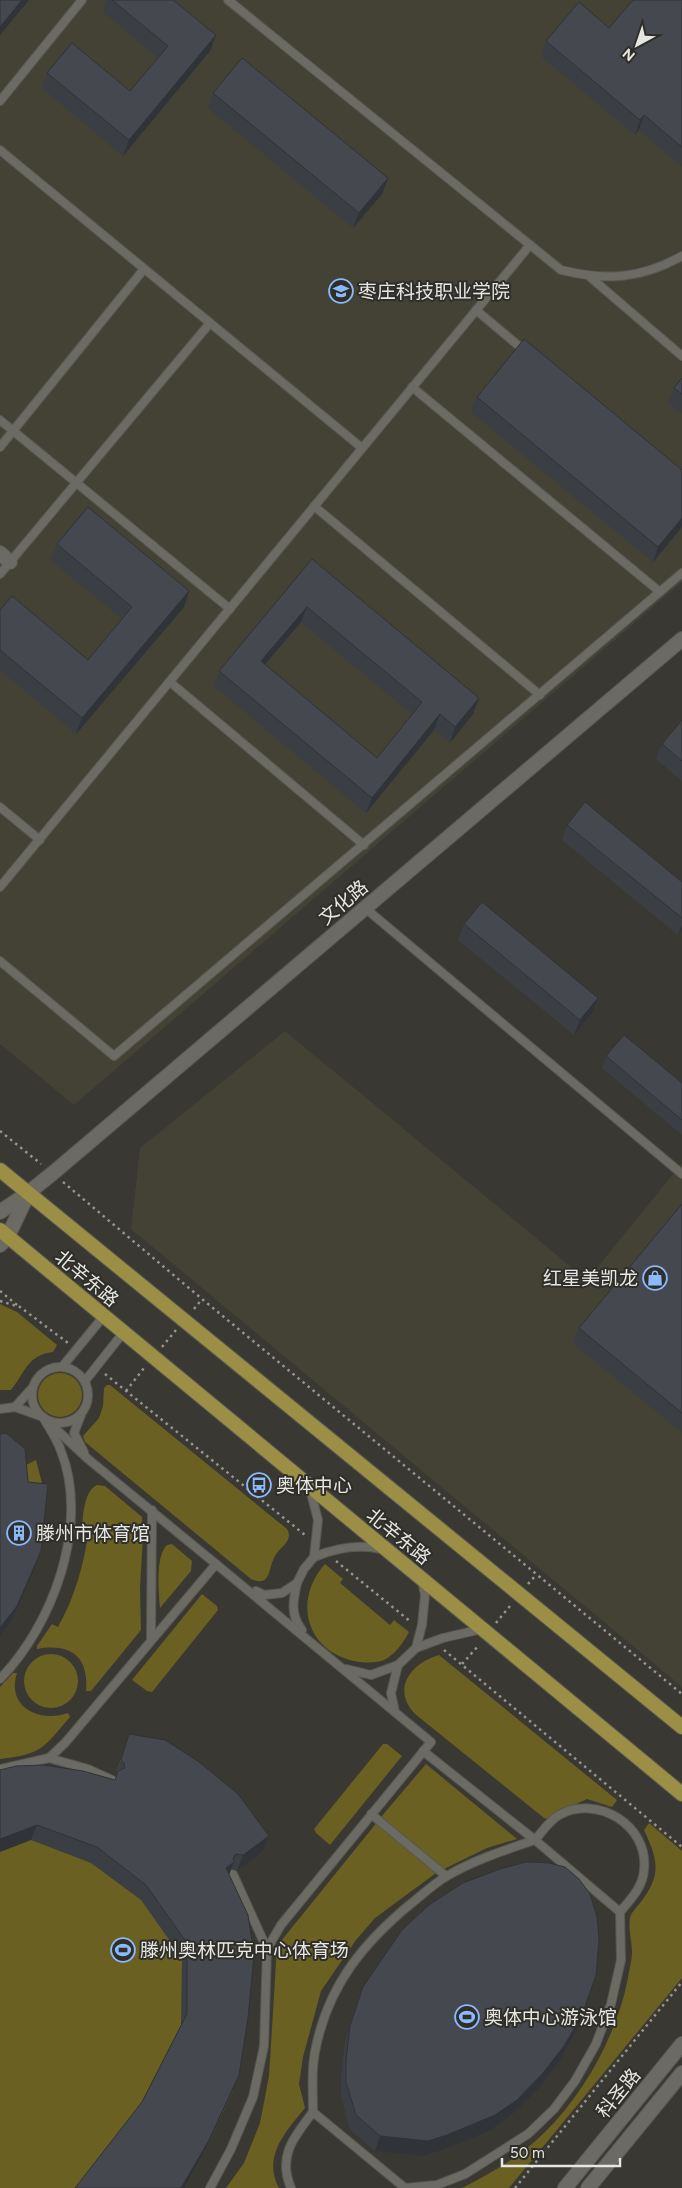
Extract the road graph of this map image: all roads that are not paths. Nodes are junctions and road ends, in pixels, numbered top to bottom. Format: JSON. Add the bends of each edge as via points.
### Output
{"nodes":[{"id":1,"x":82,"y":0,"type":"edge"},
{"id":2,"x":228,"y":0,"type":"edge"},
{"id":3,"x":0,"y":101,"type":"edge"},
{"id":4,"x":0,"y":150,"type":"edge"},
{"id":5,"x":530,"y":245,"type":"junction"},
{"id":6,"x":682,"y":256,"type":"edge"},
{"id":7,"x":144,"y":269,"type":"junction"},
{"id":8,"x":590,"y":278,"type":"junction"},
{"id":9,"x":476,"y":310,"type":"junction"},
{"id":10,"x":210,"y":323,"type":"junction"},
{"id":11,"x":529,"y":354,"type":"edge"},
{"id":12,"x":682,"y":356,"type":"edge"},
{"id":13,"x":412,"y":387,"type":"junction"},
{"id":14,"x":0,"y":420,"type":"edge"},
{"id":15,"x":13,"y":431,"type":"junction"},
{"id":16,"x":0,"y":447,"type":"edge"},
{"id":17,"x":362,"y":448,"type":"junction"},
{"id":18,"x":76,"y":483,"type":"junction"},
{"id":19,"x":314,"y":506,"type":"junction"},
{"id":20,"x":5,"y":557,"type":"edge"},
{"id":21,"x":682,"y":573,"type":"edge"},
{"id":22,"x":0,"y":574,"type":"edge"},
{"id":23,"x":660,"y":592,"type":"junction"},
{"id":24,"x":230,"y":609,"type":"junction"},
{"id":25,"x":682,"y":638,"type":"edge"},
{"id":26,"x":170,"y":682,"type":"junction"},
{"id":27,"x":540,"y":695,"type":"junction"},
{"id":28,"x":0,"y":807,"type":"edge"},
{"id":29,"x":40,"y":840,"type":"junction"},
{"id":30,"x":364,"y":845,"type":"junction"},
{"id":31,"x":0,"y":887,"type":"edge"},
{"id":32,"x":365,"y":908,"type":"junction"},
{"id":33,"x":0,"y":961,"type":"edge"},
{"id":34,"x":0,"y":1170,"type":"edge"},
{"id":35,"x":682,"y":1174,"type":"edge"},
{"id":36,"x":28,"y":1193,"type":"junction"},
{"id":37,"x":0,"y":1212,"type":"edge"},
{"id":38,"x":3,"y":1237,"type":"edge"},
{"id":39,"x":104,"y":1317,"type":"junction"},
{"id":40,"x":123,"y":1333,"type":"junction"},
{"id":41,"x":62,"y":1367,"type":"junction"},
{"id":42,"x":85,"y":1381,"type":"junction"},
{"id":43,"x":33,"y":1387,"type":"junction"},
{"id":44,"x":15,"y":1407,"type":"junction"},
{"id":45,"x":0,"y":1409,"type":"edge"},
{"id":46,"x":81,"y":1415,"type":"junction"},
{"id":47,"x":43,"y":1417,"type":"junction"},
{"id":48,"x":88,"y":1459,"type":"junction"},
{"id":49,"x":310,"y":1487,"type":"junction"},
{"id":50,"x":152,"y":1510,"type":"junction"},
{"id":51,"x":386,"y":1550,"type":"junction"},
{"id":52,"x":314,"y":1557,"type":"junction"},
{"id":53,"x":216,"y":1564,"type":"junction"},
{"id":54,"x":421,"y":1578,"type":"junction"},
{"id":55,"x":240,"y":1582,"type":"junction"},
{"id":56,"x":297,"y":1583,"type":"junction"},
{"id":57,"x":485,"y":1632,"type":"junction"},
{"id":58,"x":151,"y":1639,"type":"junction"},
{"id":59,"x":313,"y":1643,"type":"junction"},
{"id":60,"x":416,"y":1648,"type":"junction"},
{"id":61,"x":398,"y":1665,"type":"junction"},
{"id":62,"x":344,"y":1669,"type":"junction"},
{"id":63,"x":0,"y":1679,"type":"edge"},
{"id":64,"x":395,"y":1712,"type":"junction"},
{"id":65,"x":682,"y":1727,"type":"edge"},
{"id":66,"x":423,"y":1751,"type":"junction"},
{"id":67,"x":49,"y":1758,"type":"junction"},
{"id":68,"x":0,"y":1769,"type":"edge"},
{"id":69,"x":114,"y":1781,"type":"edge"},
{"id":70,"x":682,"y":1794,"type":"edge"},
{"id":71,"x":371,"y":1814,"type":"junction"},
{"id":72,"x":535,"y":1840,"type":"junction"},
{"id":73,"x":233,"y":1874,"type":"edge"},
{"id":74,"x":446,"y":1876,"type":"junction"},
{"id":75,"x":620,"y":1912,"type":"junction"},
{"id":76,"x":267,"y":1949,"type":"junction"},
{"id":77,"x":682,"y":2044,"type":"edge"},
{"id":78,"x":682,"y":2074,"type":"edge"},
{"id":79,"x":313,"y":2112,"type":"junction"},
{"id":80,"x":210,"y":2188,"type":"edge"},
{"id":81,"x":291,"y":2188,"type":"edge"},
{"id":82,"x":405,"y":2188,"type":"edge"},
{"id":83,"x":565,"y":2188,"type":"edge"},
{"id":84,"x":588,"y":2188,"type":"edge"}],
"edges":[{"from":1,"to":3,"type":"lane"},
{"from":2,"to":5,"type":"lane"},
{"from":4,"to":7,"type":"lane"},
{"from":5,"to":8,"type":"lane","via":[[561,270]]},
{"from":5,"to":9,"type":"lane"},
{"from":6,"to":8,"type":"lane","via":[[642,274]]},
{"from":7,"to":10,"type":"lane"},
{"from":7,"to":15,"type":"lane"},
{"from":8,"to":12,"type":"lane"},
{"from":9,"to":11,"type":"lane"},
{"from":9,"to":13,"type":"lane"},
{"from":10,"to":17,"type":"lane"},
{"from":10,"to":18,"type":"lane"},
{"from":13,"to":17,"type":"lane"},
{"from":13,"to":23,"type":"lane"},
{"from":14,"to":15,"type":"lane"},
{"from":15,"to":16,"type":"lane"},
{"from":15,"to":18,"type":"lane"},
{"from":17,"to":19,"type":"lane"},
{"from":18,"to":20,"type":"lane"},
{"from":18,"to":24,"type":"lane"},
{"from":19,"to":24,"type":"lane"},
{"from":19,"to":27,"type":"lane"},
{"from":20,"to":22,"type":"lane"},
{"from":21,"to":23,"type":"lane"},
{"from":23,"to":27,"type":"lane"},
{"from":24,"to":26,"type":"lane"},
{"from":25,"to":32,"type":"street","name":"文化路"},
{"from":26,"to":29,"type":"lane"},
{"from":26,"to":30,"type":"lane"},
{"from":27,"to":30,"type":"lane"},
{"from":28,"to":29,"type":"lane"},
{"from":29,"to":31,"type":"lane"},
{"from":30,"to":33,"type":"lane","via":[[114,1056]]},
{"from":32,"to":35,"type":"lane"},
{"from":32,"to":36,"type":"street","name":"文化路"},
{"from":34,"to":36,"type":"main road","name":"北辛东路"},
{"from":36,"to":37,"type":"street","name":"文化路"},
{"from":36,"to":38,"type":"street","name":"文化路"},
{"from":36,"to":65,"type":"main road","name":"北辛东路"},
{"from":38,"to":39,"type":"main road","name":"北辛东路"},
{"from":39,"to":40,"type":"main road","name":"北辛东路"},
{"from":39,"to":41,"type":"lane"},
{"from":40,"to":42,"type":"lane"},
{"from":40,"to":49,"type":"main road","name":"北辛东路"},
{"from":41,"to":42,"type":"lane","via":[[72,1369]]},
{"from":41,"to":43,"type":"lane","via":[[44,1372]]},
{"from":42,"to":46,"type":"lane","via":[[88,1399]]},
{"from":43,"to":44,"type":"lane"},
{"from":43,"to":47,"type":"lane","via":[[34,1406]]},
{"from":44,"to":45,"type":"lane"},
{"from":44,"to":47,"type":"lane"},
{"from":46,"to":47,"type":"lane","via":[[65,1423]]},
{"from":46,"to":48,"type":"lane","via":[[74,1433]]},
{"from":47,"to":48,"type":"lane"},
{"from":47,"to":63,"type":"lane","via":[[61,1450],[69,1478],[71,1511],[66,1549],[55,1595],[36,1633],[17,1662]]},
{"from":48,"to":50,"type":"lane"},
{"from":49,"to":51,"type":"main road","name":"北辛东路"},
{"from":49,"to":52,"type":"lane","via":[[318,1520]]},
{"from":50,"to":53,"type":"lane"},
{"from":50,"to":58,"type":"lane"},
{"from":51,"to":52,"type":"lane","via":[[365,1545]]},
{"from":51,"to":54,"type":"main road","name":"北辛东路"},
{"from":52,"to":56,"type":"lane"},
{"from":53,"to":55,"type":"lane"},
{"from":53,"to":58,"type":"lane"},
{"from":54,"to":57,"type":"main road","name":"北辛东路"},
{"from":54,"to":60,"type":"lane","via":[[425,1595]]},
{"from":55,"to":56,"type":"lane","via":[[264,1595],[282,1593]]},
{"from":55,"to":59,"type":"lane"},
{"from":56,"to":59,"type":"lane","via":[[292,1600],[294,1618]]},
{"from":57,"to":60,"type":"lane","via":[[443,1638]]},
{"from":57,"to":70,"type":"main road","name":"北辛东路"},
{"from":58,"to":67,"type":"lane","via":[[66,1743]]},
{"from":59,"to":62,"type":"lane"},
{"from":60,"to":61,"type":"lane"},
{"from":61,"to":62,"type":"lane","via":[[371,1675]]},
{"from":61,"to":64,"type":"lane","via":[[391,1693]]},
{"from":62,"to":64,"type":"lane"},
{"from":64,"to":66,"type":"lane","via":[[431,1742]]},
{"from":66,"to":71,"type":"lane"},
{"from":66,"to":72,"type":"lane"},
{"from":67,"to":68,"type":"lane"},
{"from":67,"to":69,"type":"lane","via":[[88,1769]]},
{"from":71,"to":74,"type":"lane"},
{"from":71,"to":76,"type":"lane","via":[[281,1925]]},
{"from":72,"to":74,"type":"lane","via":[[486,1857]]},
{"from":72,"to":75,"type":"lane"},
{"from":72,"to":75,"type":"lane","via":[[557,1816],[571,1810],[606,1811],[621,1819],[635,1834],[643,1851],[644,1870],[633,1897]]},
{"from":73,"to":76,"type":"lane"},
{"from":74,"to":79,"type":"lane","via":[[395,1916],[344,1974],[326,2012],[316,2048]]},
{"from":75,"to":82,"type":"lane","via":[[621,1960],[611,2004],[596,2044],[554,2109],[528,2134],[465,2174],[437,2184]]},
{"from":76,"to":80,"type":"lane","via":[[264,2046],[253,2097]]},
{"from":77,"to":83,"type":"street","name":"科圣路"},
{"from":78,"to":84,"type":"street","name":"科圣路"},
{"from":79,"to":81,"type":"lane","via":[[288,2148]]},
{"from":79,"to":82,"type":"lane"}]}
